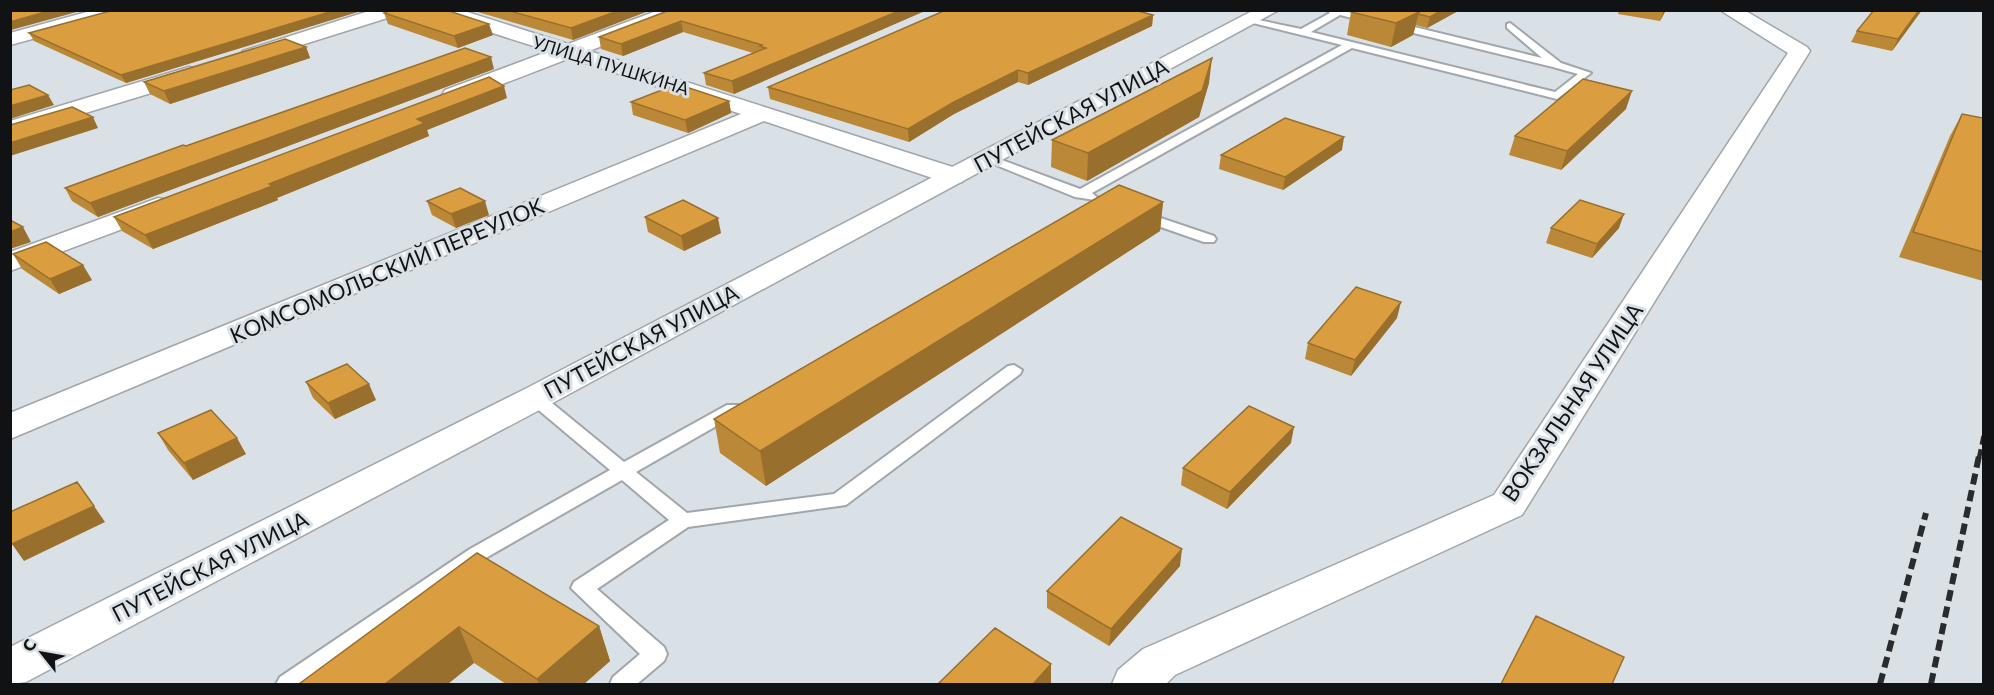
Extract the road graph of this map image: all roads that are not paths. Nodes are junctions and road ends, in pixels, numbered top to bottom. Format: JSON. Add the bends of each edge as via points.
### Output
{"nodes":[{"id":1,"x":118,"y":10,"type":"edge"},
{"id":2,"x":393,"y":10,"type":"edge"},
{"id":3,"x":440,"y":10,"type":"edge"},
{"id":4,"x":678,"y":10,"type":"edge"},
{"id":5,"x":1729,"y":10,"type":"edge"},
{"id":6,"x":1334,"y":11,"type":"edge"},
{"id":7,"x":1261,"y":15,"type":"edge"},
{"id":8,"x":1510,"y":26,"type":"dead end"},
{"id":9,"x":1302,"y":33,"type":"junction"},
{"id":10,"x":10,"y":39,"type":"edge"},
{"id":11,"x":1350,"y":45,"type":"junction"},
{"id":12,"x":568,"y":52,"type":"junction"},
{"id":13,"x":235,"y":60,"type":"edge"},
{"id":14,"x":1557,"y":65,"type":"junction"},
{"id":15,"x":213,"y":66,"type":"edge"},
{"id":16,"x":765,"y":101,"type":"junction"},
{"id":17,"x":434,"y":102,"type":"edge"},
{"id":18,"x":10,"y":129,"type":"edge"},
{"id":19,"x":987,"y":159,"type":"junction"},
{"id":20,"x":953,"y":176,"type":"junction"},
{"id":21,"x":1080,"y":194,"type":"junction"},
{"id":22,"x":178,"y":199,"type":"edge"},
{"id":23,"x":1078,"y":211,"type":"edge"},
{"id":24,"x":1131,"y":212,"type":"edge"},
{"id":25,"x":1209,"y":239,"type":"dead end"},
{"id":26,"x":10,"y":262,"type":"edge"},
{"id":27,"x":1014,"y":370,"type":"dead end"},
{"id":28,"x":535,"y":398,"type":"junction"},
{"id":29,"x":746,"y":401,"type":"edge"},
{"id":30,"x":10,"y":428,"type":"edge"},
{"id":31,"x":621,"y":472,"type":"junction"},
{"id":32,"x":683,"y":521,"type":"junction"},
{"id":33,"x":10,"y":669,"type":"edge"},
{"id":34,"x":288,"y":684,"type":"edge"},
{"id":35,"x":621,"y":684,"type":"edge"},
{"id":36,"x":1135,"y":684,"type":"edge"}],
"edges":[{"from":1,"to":10,"type":"street"},
{"from":2,"to":13,"type":"street"},
{"from":3,"to":12,"type":"street","name":"УЛИЦА ПУШКИНА"},
{"from":4,"to":12,"type":"street"},
{"from":5,"to":36,"type":"street","name":"ВОКЗАЛЬНАЯ УЛИЦА","via":[[1800,51],[1508,505],[1159,662]]},
{"from":6,"to":9,"type":"lane"},
{"from":6,"to":14,"type":"lane"},
{"from":7,"to":9,"type":"lane"},
{"from":7,"to":19,"type":"street","name":"ПУТЕЙСКАЯ УЛИЦА"},
{"from":8,"to":14,"type":"lane"},
{"from":9,"to":11,"type":"lane"},
{"from":11,"to":14,"type":"lane","via":[[1557,96],[1586,73]]},
{"from":11,"to":21,"type":"lane"},
{"from":12,"to":16,"type":"street","name":"УЛИЦА ПУШКИНА","via":[[735,104]]},
{"from":12,"to":17,"type":"street"},
{"from":15,"to":18,"type":"street"},
{"from":16,"to":20,"type":"street","name":"УЛИЦА ПУШКИНА"},
{"from":16,"to":30,"type":"street","name":"КОМСОМОЛЬСКИЙ ПЕРЕУЛОК"},
{"from":19,"to":20,"type":"street","name":"ПУТЕЙСКАЯ УЛИЦА"},
{"from":19,"to":21,"type":"lane"},
{"from":20,"to":28,"type":"street","name":"ПУТЕЙСКАЯ УЛИЦА"},
{"from":21,"to":23,"type":"lane","via":[[1098,200]]},
{"from":22,"to":26,"type":"street"},
{"from":24,"to":25,"type":"lane"},
{"from":27,"to":32,"type":"lane","via":[[839,500]]},
{"from":28,"to":31,"type":"lane"},
{"from":28,"to":33,"type":"street","name":"ПУТЕЙСКАЯ УЛИЦА"},
{"from":29,"to":31,"type":"lane"},
{"from":31,"to":32,"type":"lane"},
{"from":31,"to":34,"type":"lane","via":[[477,554]]},
{"from":32,"to":35,"type":"lane","via":[[582,588],[656,654]]}]}
